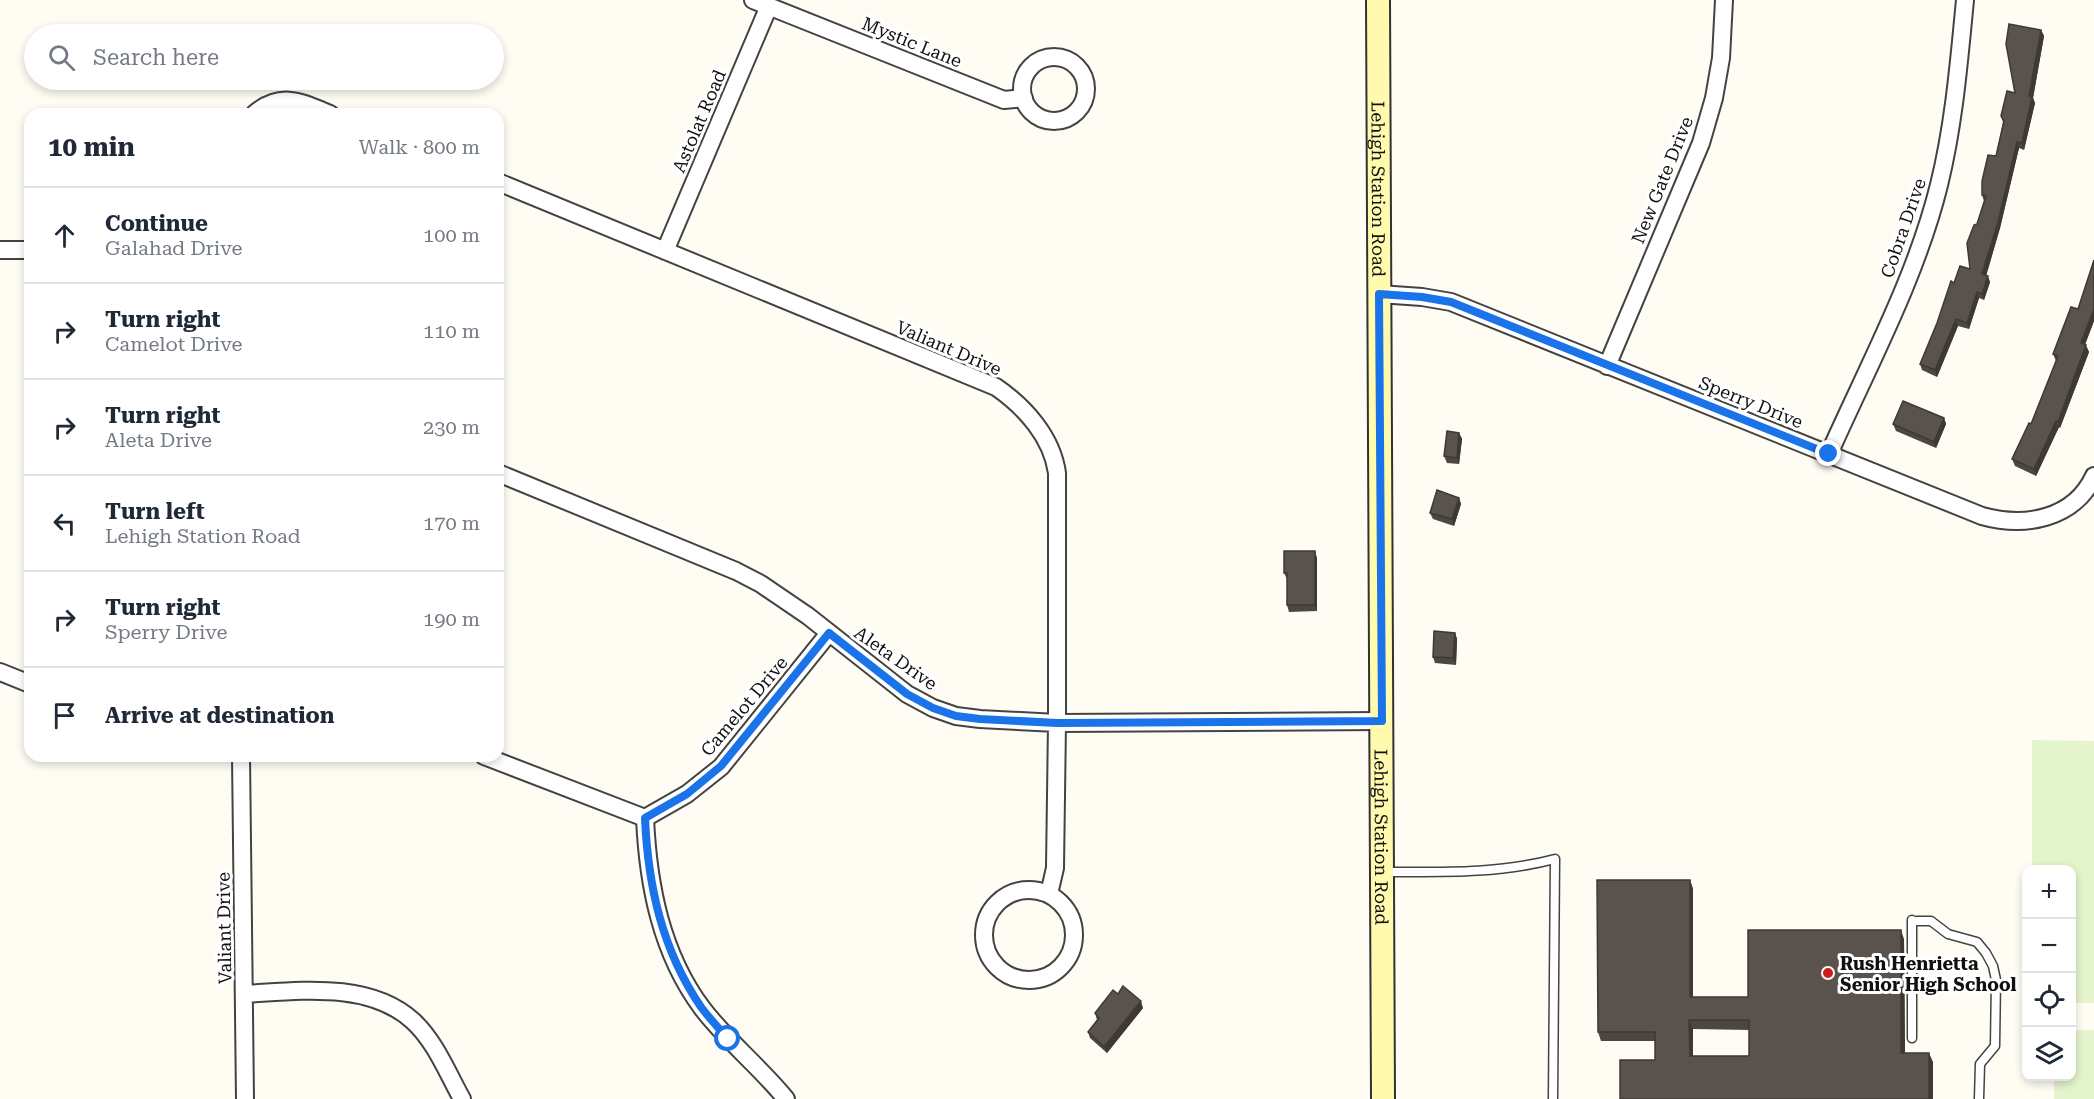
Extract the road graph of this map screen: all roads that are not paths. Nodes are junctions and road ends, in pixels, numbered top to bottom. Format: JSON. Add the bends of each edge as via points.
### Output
{"nodes":[{"id":1,"x":1378,"y":0,"type":"edge"},
{"id":2,"x":1724,"y":0,"type":"edge"},
{"id":3,"x":1965,"y":0,"type":"edge"},
{"id":4,"x":761,"y":3,"type":"edge"},
{"id":5,"x":1024,"y":98,"type":"dead end"},
{"id":6,"x":264,"y":108,"type":"edge"},
{"id":7,"x":315,"y":108,"type":"edge"},
{"id":8,"x":504,"y":184,"type":"edge"},
{"id":9,"x":0,"y":250,"type":"edge"},
{"id":10,"x":24,"y":250,"type":"edge"},
{"id":11,"x":665,"y":251,"type":"junction"},
{"id":12,"x":1379,"y":294,"type":"junction"},
{"id":13,"x":1607,"y":366,"type":"junction"},
{"id":14,"x":1829,"y":454,"type":"junction"},
{"id":15,"x":504,"y":475,"type":"edge"},
{"id":16,"x":2094,"y":476,"type":"edge"},
{"id":17,"x":829,"y":633,"type":"junction"},
{"id":18,"x":0,"y":672,"type":"edge"},
{"id":19,"x":24,"y":682,"type":"edge"},
{"id":20,"x":1382,"y":721,"type":"junction"},
{"id":21,"x":1057,"y":723,"type":"junction"},
{"id":22,"x":241,"y":762,"type":"edge"},
{"id":23,"x":500,"y":762,"type":"edge"},
{"id":24,"x":645,"y":818,"type":"junction"},
{"id":25,"x":1383,"y":872,"type":"junction"},
{"id":26,"x":1049,"y":894,"type":"junction"},
{"id":27,"x":244,"y":994,"type":"junction"},
{"id":28,"x":1912,"y":1038,"type":"dead end"},
{"id":29,"x":245,"y":1099,"type":"edge"},
{"id":30,"x":462,"y":1099,"type":"edge"},
{"id":31,"x":786,"y":1099,"type":"edge"},
{"id":32,"x":1383,"y":1099,"type":"edge"},
{"id":33,"x":1553,"y":1099,"type":"edge"},
{"id":34,"x":1979,"y":1099,"type":"edge"}],
"edges":[{"from":1,"to":12,"type":"main road","name":"Lehigh Station Road"},
{"from":2,"to":13,"type":"street","name":"New Gate Drive","via":[[1721,58],[1701,143]]},
{"from":3,"to":14,"type":"street","name":"Cobra Drive","via":[[1953,112],[1939,185],[1898,301]]},
{"from":4,"to":5,"type":"street","name":"Mystic Lane","via":[[1004,100]]},
{"from":4,"to":11,"type":"street","name":"Astolat Road"},
{"from":6,"to":7,"type":"street","via":[[281,100]]},
{"from":8,"to":11,"type":"street","name":"Valiant Drive"},
{"from":9,"to":10,"type":"street"},
{"from":11,"to":21,"type":"street","name":"Valiant Drive","via":[[996,387],[1029,416],[1045,439],[1057,473]]},
{"from":12,"to":13,"type":"street","name":"Sperry Drive","via":[[1451,302]]},
{"from":12,"to":20,"type":"main road","name":"Lehigh Station Road"},
{"from":13,"to":14,"type":"street","name":"Sperry Drive"},
{"from":14,"to":16,"type":"street","name":"Sperry Drive","via":[[1982,516],[2015,522],[2048,517],[2070,506],[2082,497]]},
{"from":15,"to":17,"type":"street","name":"Aleta Drive","via":[[736,571],[784,599]]},
{"from":17,"to":21,"type":"street","name":"Aleta Drive","via":[[907,694],[933,708],[980,719]]},
{"from":17,"to":24,"type":"street","name":"Camelot Drive","via":[[721,766],[687,794]]},
{"from":18,"to":19,"type":"street"},
{"from":20,"to":21,"type":"street","name":"Aleta Drive"},
{"from":20,"to":25,"type":"main road","name":"Lehigh Station Road"},
{"from":21,"to":26,"type":"street","name":"Valiant Drive","via":[[1055,868]]},
{"from":22,"to":27,"type":"street","name":"Valiant Drive"},
{"from":23,"to":24,"type":"street"},
{"from":24,"to":31,"type":"street","via":[[653,898],[664,937],[683,976],[702,1008]]},
{"from":25,"to":32,"type":"main road","name":"Lehigh Station Road"},
{"from":25,"to":33,"type":"lane","via":[[1485,872],[1555,859]]},
{"from":26,"to":26,"type":"street","via":[[1035,890],[1013,893],[994,906],[987,918],[985,948],[991,961],[1015,979],[1030,981],[1058,971],[1074,945],[1070,915]]},
{"from":27,"to":29,"type":"street","name":"Valiant Drive"},
{"from":27,"to":30,"type":"street","via":[[343,993],[371,999],[398,1011],[424,1034]]},
{"from":28,"to":34,"type":"lane","via":[[1915,920],[1931,921],[1948,934],[1977,942],[1994,966],[1995,1046],[1980,1065]]}]}
